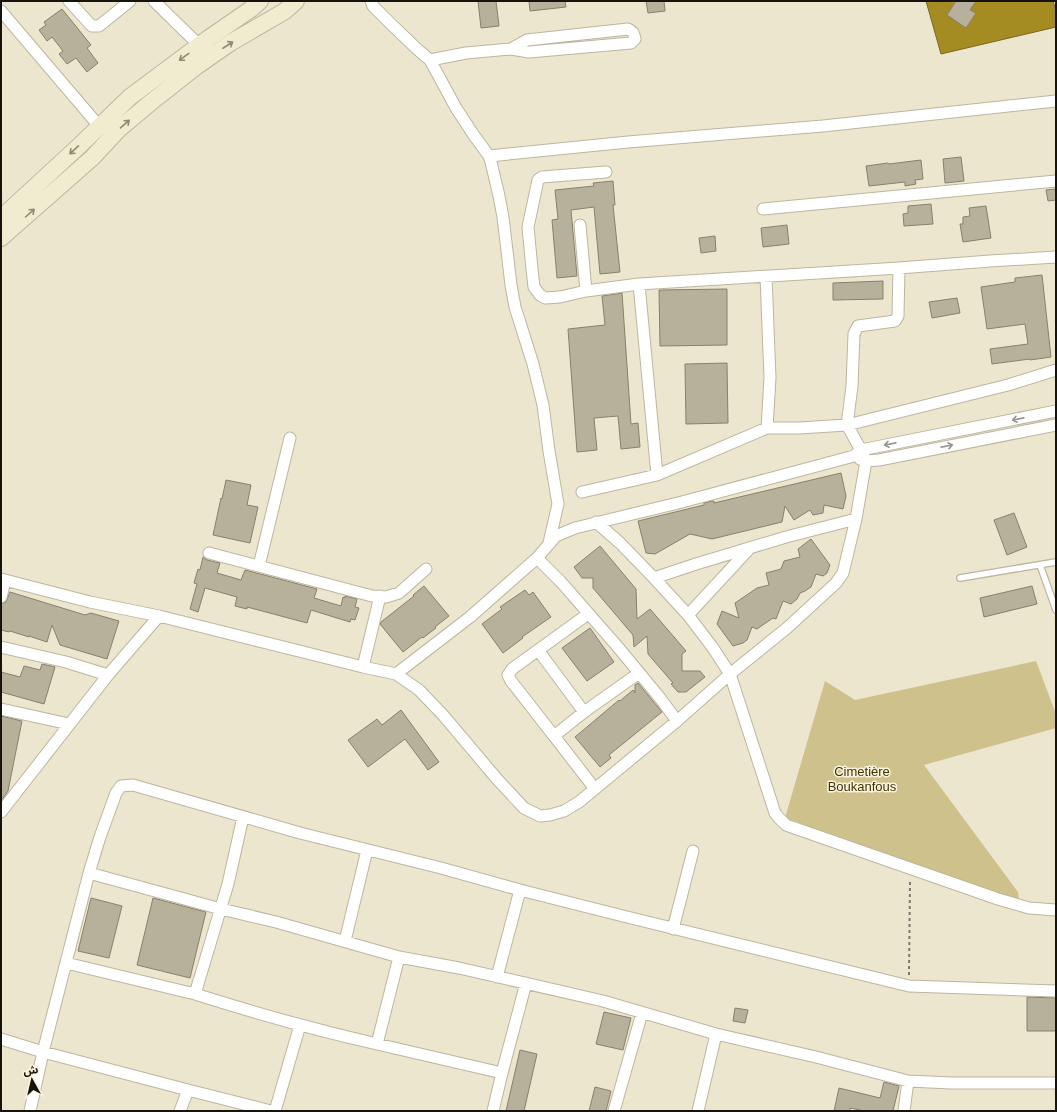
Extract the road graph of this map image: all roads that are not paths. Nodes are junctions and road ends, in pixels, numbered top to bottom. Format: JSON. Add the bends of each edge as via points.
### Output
{"nodes":[{"id":1,"x":69,"y":1,"type":"edge"},
{"id":2,"x":130,"y":1,"type":"edge"},
{"id":3,"x":154,"y":1,"type":"edge"},
{"id":4,"x":260,"y":1,"type":"edge"},
{"id":5,"x":296,"y":1,"type":"edge"},
{"id":6,"x":361,"y":1,"type":"edge"},
{"id":7,"x":372,"y":4,"type":"edge"},
{"id":8,"x":1,"y":11,"type":"edge"},
{"id":9,"x":199,"y":45,"type":"junction"},
{"id":10,"x":511,"y":49,"type":"junction"},
{"id":11,"x":430,"y":60,"type":"junction"},
{"id":12,"x":1056,"y":101,"type":"edge"},
{"id":13,"x":99,"y":126,"type":"junction"},
{"id":14,"x":489,"y":156,"type":"junction"},
{"id":15,"x":606,"y":172,"type":"dead end"},
{"id":16,"x":1056,"y":181,"type":"edge"},
{"id":17,"x":763,"y":209,"type":"dead end"},
{"id":18,"x":1,"y":218,"type":"edge"},
{"id":19,"x":580,"y":225,"type":"dead end"},
{"id":20,"x":1,"y":238,"type":"edge"},
{"id":21,"x":1056,"y":258,"type":"edge"},
{"id":22,"x":899,"y":268,"type":"junction"},
{"id":23,"x":766,"y":276,"type":"junction"},
{"id":24,"x":639,"y":284,"type":"junction"},
{"id":25,"x":586,"y":291,"type":"junction"},
{"id":26,"x":1056,"y":370,"type":"edge"},
{"id":27,"x":1056,"y":411,"type":"edge"},
{"id":28,"x":1056,"y":425,"type":"edge"},
{"id":29,"x":847,"y":426,"type":"junction"},
{"id":30,"x":767,"y":428,"type":"junction"},
{"id":31,"x":290,"y":438,"type":"dead end"},
{"id":32,"x":858,"y":453,"type":"junction"},
{"id":33,"x":866,"y":461,"type":"junction"},
{"id":34,"x":657,"y":475,"type":"junction"},
{"id":35,"x":582,"y":492,"type":"dead end"},
{"id":36,"x":856,"y":519,"type":"junction"},
{"id":37,"x":596,"y":522,"type":"junction"},
{"id":38,"x":549,"y":544,"type":"junction"},
{"id":39,"x":749,"y":548,"type":"junction"},
{"id":40,"x":209,"y":553,"type":"dead end"},
{"id":41,"x":537,"y":558,"type":"junction"},
{"id":42,"x":1056,"y":562,"type":"edge"},
{"id":43,"x":1040,"y":565,"type":"junction"},
{"id":44,"x":259,"y":566,"type":"junction"},
{"id":45,"x":426,"y":569,"type":"dead end"},
{"id":46,"x":654,"y":578,"type":"junction"},
{"id":47,"x":960,"y":578,"type":"dead end"},
{"id":48,"x":3,"y":580,"type":"edge"},
{"id":49,"x":380,"y":596,"type":"junction"},
{"id":50,"x":1,"y":597,"type":"edge"},
{"id":51,"x":1056,"y":610,"type":"edge"},
{"id":52,"x":588,"y":614,"type":"junction"},
{"id":53,"x":688,"y":615,"type":"junction"},
{"id":54,"x":159,"y":616,"type":"junction"},
{"id":55,"x":1,"y":647,"type":"edge"},
{"id":56,"x":538,"y":650,"type":"junction"},
{"id":57,"x":362,"y":667,"type":"junction"},
{"id":58,"x":639,"y":673,"type":"junction"},
{"id":59,"x":396,"y":674,"type":"junction"},
{"id":60,"x":730,"y":674,"type":"junction"},
{"id":61,"x":108,"y":675,"type":"junction"},
{"id":62,"x":1,"y":709,"type":"edge"},
{"id":63,"x":584,"y":712,"type":"junction"},
{"id":64,"x":677,"y":721,"type":"junction"},
{"id":65,"x":69,"y":724,"type":"junction"},
{"id":66,"x":554,"y":736,"type":"junction"},
{"id":67,"x":596,"y":789,"type":"junction"},
{"id":68,"x":1,"y":812,"type":"edge"},
{"id":69,"x":243,"y":817,"type":"junction"},
{"id":70,"x":367,"y":850,"type":"junction"},
{"id":71,"x":693,"y":851,"type":"dead end"},
{"id":72,"x":89,"y":873,"type":"junction"},
{"id":73,"x":520,"y":890,"type":"junction"},
{"id":74,"x":221,"y":909,"type":"junction"},
{"id":75,"x":1056,"y":910,"type":"edge"},
{"id":76,"x":673,"y":929,"type":"junction"},
{"id":77,"x":345,"y":941,"type":"junction"},
{"id":78,"x":398,"y":957,"type":"junction"},
{"id":79,"x":66,"y":963,"type":"junction"},
{"id":80,"x":497,"y":977,"type":"junction"},
{"id":81,"x":526,"y":983,"type":"junction"},
{"id":82,"x":1056,"y":991,"type":"edge"},
{"id":83,"x":195,"y":994,"type":"junction"},
{"id":84,"x":642,"y":1013,"type":"junction"},
{"id":85,"x":300,"y":1025,"type":"junction"},
{"id":86,"x":716,"y":1034,"type":"junction"},
{"id":87,"x":1,"y":1039,"type":"edge"},
{"id":88,"x":377,"y":1044,"type":"junction"},
{"id":89,"x":43,"y":1052,"type":"junction"},
{"id":90,"x":502,"y":1073,"type":"junction"},
{"id":91,"x":908,"y":1081,"type":"junction"},
{"id":92,"x":1056,"y":1083,"type":"edge"},
{"id":93,"x":188,"y":1090,"type":"junction"},
{"id":94,"x":30,"y":1111,"type":"edge"},
{"id":95,"x":180,"y":1111,"type":"edge"},
{"id":96,"x":271,"y":1111,"type":"edge"},
{"id":97,"x":275,"y":1111,"type":"edge"},
{"id":98,"x":493,"y":1111,"type":"edge"},
{"id":99,"x":614,"y":1111,"type":"edge"},
{"id":100,"x":698,"y":1111,"type":"edge"},
{"id":101,"x":904,"y":1111,"type":"edge"}],
"edges":[{"from":1,"to":2,"type":"street","via":[[92,26],[99,26]]},
{"from":3,"to":9,"type":"street"},
{"from":4,"to":9,"type":"main road"},
{"from":20,"to":5,"type":"main road","one_way":true,"via":[[92,158],[119,129],[196,66],[285,11]]},
{"from":6,"to":7,"type":"street"},
{"from":7,"to":11,"type":"street"},
{"from":8,"to":13,"type":"street"},
{"from":9,"to":13,"type":"main road","one_way":true,"via":[[130,97]]},
{"from":10,"to":10,"type":"street","via":[[529,52],[631,43],[635,39],[633,31],[628,29],[527,40]]},
{"from":10,"to":11,"type":"street","via":[[466,53]]},
{"from":11,"to":14,"type":"street","via":[[456,108]]},
{"from":12,"to":14,"type":"street","via":[[823,126]]},
{"from":13,"to":18,"type":"main road","one_way":true},
{"from":14,"to":38,"type":"street","via":[[502,210],[515,307],[543,405],[558,504]]},
{"from":15,"to":25,"type":"street","via":[[542,177],[536,187],[528,227],[534,287],[540,295],[545,298],[560,297]]},
{"from":16,"to":17,"type":"street"},
{"from":19,"to":25,"type":"street"},
{"from":21,"to":22,"type":"street"},
{"from":22,"to":23,"type":"street"},
{"from":22,"to":29,"type":"street","via":[[898,316],[895,321],[858,326],[854,334]]},
{"from":23,"to":24,"type":"street"},
{"from":23,"to":30,"type":"street","via":[[770,378]]},
{"from":24,"to":25,"type":"street"},
{"from":24,"to":34,"type":"street"},
{"from":26,"to":29,"type":"street","via":[[1008,385]]},
{"from":27,"to":32,"type":"street","one_way":true},
{"from":33,"to":28,"type":"street","one_way":true},
{"from":29,"to":30,"type":"street"},
{"from":29,"to":32,"type":"street"},
{"from":30,"to":34,"type":"street"},
{"from":31,"to":44,"type":"street"},
{"from":32,"to":33,"type":"street"},
{"from":32,"to":37,"type":"street","via":[[682,502]]},
{"from":33,"to":36,"type":"street"},
{"from":34,"to":35,"type":"street"},
{"from":36,"to":39,"type":"street"},
{"from":36,"to":60,"type":"street","via":[[843,573],[836,583],[787,628]]},
{"from":37,"to":38,"type":"street","via":[[556,536]]},
{"from":37,"to":46,"type":"street"},
{"from":38,"to":41,"type":"street"},
{"from":39,"to":46,"type":"street"},
{"from":39,"to":53,"type":"street"},
{"from":40,"to":44,"type":"street"},
{"from":41,"to":52,"type":"street"},
{"from":41,"to":59,"type":"street","via":[[470,617]]},
{"from":42,"to":43,"type":"lane"},
{"from":43,"to":47,"type":"lane"},
{"from":43,"to":51,"type":"lane"},
{"from":44,"to":49,"type":"street"},
{"from":45,"to":49,"type":"street","via":[[399,592],[386,597]]},
{"from":46,"to":53,"type":"street"},
{"from":48,"to":50,"type":"street"},
{"from":48,"to":54,"type":"street"},
{"from":49,"to":57,"type":"street"},
{"from":52,"to":56,"type":"street"},
{"from":52,"to":58,"type":"street"},
{"from":53,"to":60,"type":"street"},
{"from":54,"to":57,"type":"street"},
{"from":54,"to":61,"type":"street"},
{"from":55,"to":61,"type":"street"},
{"from":56,"to":63,"type":"street"},
{"from":56,"to":66,"type":"street","via":[[512,669],[508,675]]},
{"from":57,"to":59,"type":"street"},
{"from":58,"to":63,"type":"street"},
{"from":58,"to":64,"type":"street"},
{"from":59,"to":67,"type":"street","via":[[419,690],[524,808],[540,816],[550,815],[564,811]]},
{"from":60,"to":64,"type":"street"},
{"from":60,"to":75,"type":"street","via":[[775,813],[786,824],[1004,901],[1029,908]]},
{"from":61,"to":65,"type":"street"},
{"from":62,"to":65,"type":"street"},
{"from":63,"to":66,"type":"street"},
{"from":64,"to":67,"type":"street"},
{"from":65,"to":68,"type":"street"},
{"from":66,"to":67,"type":"street"},
{"from":69,"to":70,"type":"street"},
{"from":69,"to":72,"type":"street","via":[[133,785],[121,786],[113,800]]},
{"from":69,"to":74,"type":"street"},
{"from":70,"to":73,"type":"street"},
{"from":70,"to":77,"type":"street"},
{"from":71,"to":76,"type":"street"},
{"from":72,"to":74,"type":"street"},
{"from":72,"to":79,"type":"street"},
{"from":73,"to":76,"type":"street"},
{"from":73,"to":80,"type":"street"},
{"from":74,"to":77,"type":"street"},
{"from":74,"to":83,"type":"street"},
{"from":76,"to":82,"type":"street","via":[[910,986]]},
{"from":77,"to":78,"type":"street"},
{"from":78,"to":80,"type":"street"},
{"from":78,"to":88,"type":"street"},
{"from":79,"to":83,"type":"street"},
{"from":79,"to":89,"type":"street"},
{"from":80,"to":81,"type":"street"},
{"from":81,"to":84,"type":"street"},
{"from":81,"to":90,"type":"street"},
{"from":83,"to":85,"type":"street"},
{"from":84,"to":86,"type":"street"},
{"from":84,"to":99,"type":"street"},
{"from":85,"to":88,"type":"street"},
{"from":85,"to":97,"type":"street"},
{"from":86,"to":91,"type":"street"},
{"from":86,"to":100,"type":"street"},
{"from":87,"to":89,"type":"street"},
{"from":88,"to":90,"type":"street"},
{"from":89,"to":93,"type":"street"},
{"from":89,"to":94,"type":"street"},
{"from":90,"to":98,"type":"street"},
{"from":91,"to":92,"type":"street"},
{"from":91,"to":101,"type":"street"},
{"from":93,"to":95,"type":"street"},
{"from":93,"to":96,"type":"street"}]}
